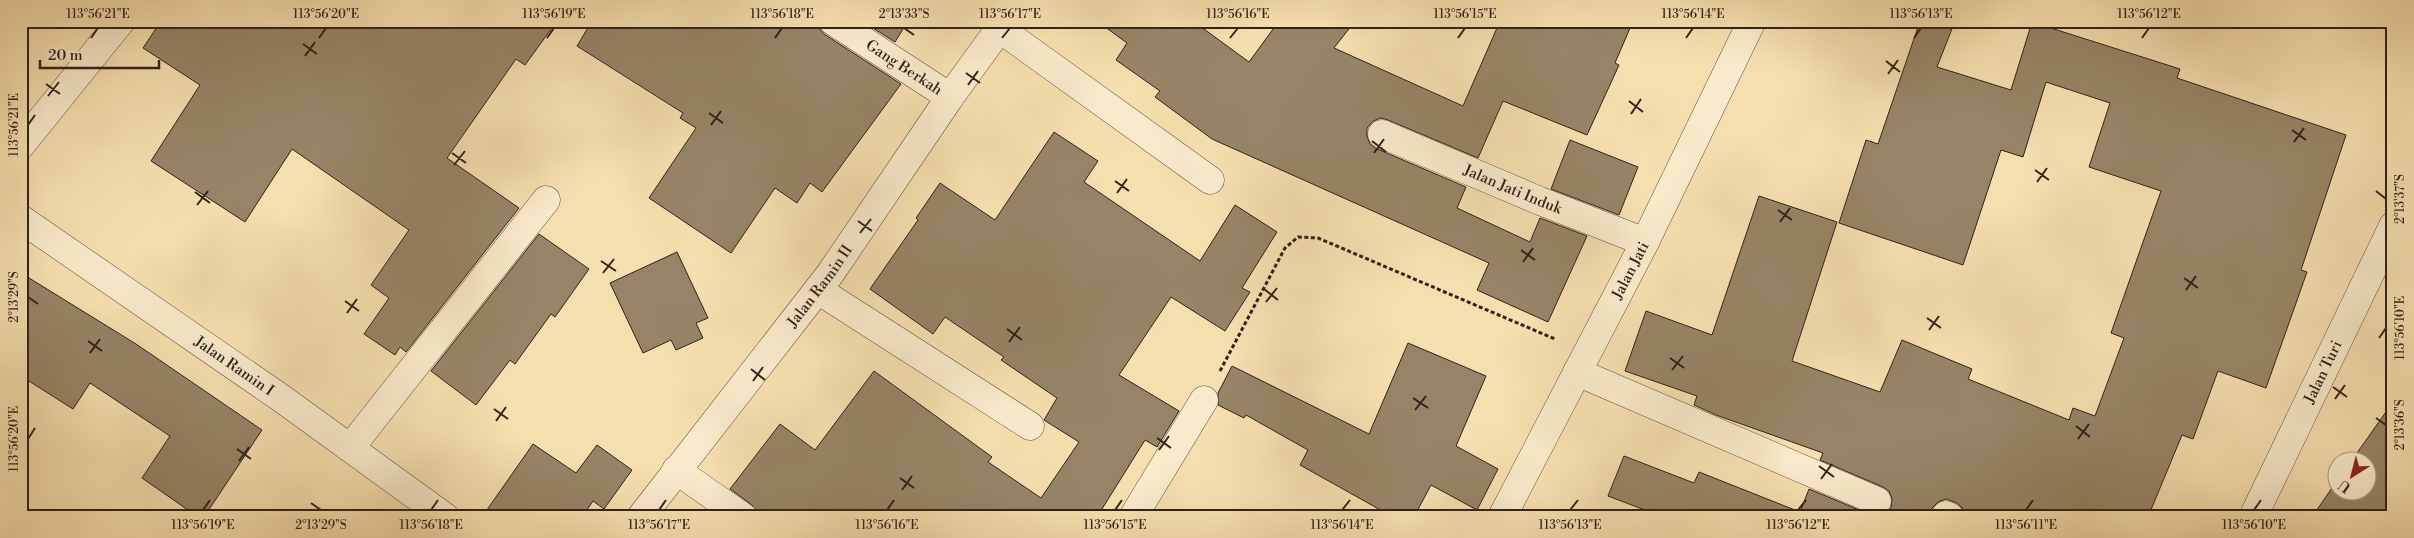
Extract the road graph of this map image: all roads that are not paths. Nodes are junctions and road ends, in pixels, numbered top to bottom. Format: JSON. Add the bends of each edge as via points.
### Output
{"nodes":[{"id":1,"x":121,"y":21,"type":"edge"},
{"id":2,"x":832,"y":21,"type":"edge"},
{"id":3,"x":1752,"y":21,"type":"edge"},
{"id":4,"x":1003,"y":25,"type":"edge"},
{"id":5,"x":950,"y":97,"type":"junction"},
{"id":6,"x":1382,"y":134,"type":"dead end"},
{"id":7,"x":21,"y":145,"type":"edge"},
{"id":8,"x":1210,"y":180,"type":"dead end"},
{"id":9,"x":546,"y":200,"type":"dead end"},
{"id":10,"x":21,"y":219,"type":"edge"},
{"id":11,"x":2393,"y":226,"type":"edge"},
{"id":12,"x":1645,"y":242,"type":"junction"},
{"id":13,"x":818,"y":290,"type":"junction"},
{"id":14,"x":1582,"y":362,"type":"junction"},
{"id":15,"x":1204,"y":400,"type":"road end"},
{"id":16,"x":1030,"y":426,"type":"dead end"},
{"id":17,"x":350,"y":448,"type":"junction"},
{"id":18,"x":676,"y":470,"type":"junction"},
{"id":19,"x":1877,"y":501,"type":"dead end"},
{"id":20,"x":445,"y":517,"type":"edge"},
{"id":21,"x":641,"y":517,"type":"edge"},
{"id":22,"x":743,"y":517,"type":"edge"},
{"id":23,"x":1133,"y":517,"type":"edge"},
{"id":24,"x":1502,"y":517,"type":"edge"},
{"id":25,"x":2253,"y":517,"type":"edge"}],
"edges":[{"from":1,"to":7,"type":"street"},
{"from":2,"to":5,"type":"street","name":"Gang Berkah"},
{"from":3,"to":12,"type":"street","name":"Jalan Jati"},
{"from":4,"to":5,"type":"street","name":"Jalan Ramin II"},
{"from":4,"to":8,"type":"street"},
{"from":5,"to":13,"type":"street","name":"Jalan Ramin II"},
{"from":6,"to":12,"type":"street","name":"Jalan Jati Induk"},
{"from":9,"to":17,"type":"street"},
{"from":10,"to":17,"type":"street","name":"Jalan Ramin I"},
{"from":11,"to":25,"type":"street","name":"Jalan Turi"},
{"from":12,"to":14,"type":"street","name":"Jalan Jati"},
{"from":13,"to":16,"type":"street"},
{"from":13,"to":18,"type":"street","name":"Jalan Ramin II"},
{"from":14,"to":19,"type":"street"},
{"from":14,"to":24,"type":"street","name":"Jalan Jati"},
{"from":15,"to":23,"type":"street"},
{"from":17,"to":20,"type":"street","name":"Jalan Ramin I"},
{"from":18,"to":21,"type":"street","name":"Jalan Ramin II"},
{"from":18,"to":22,"type":"street"}]}
